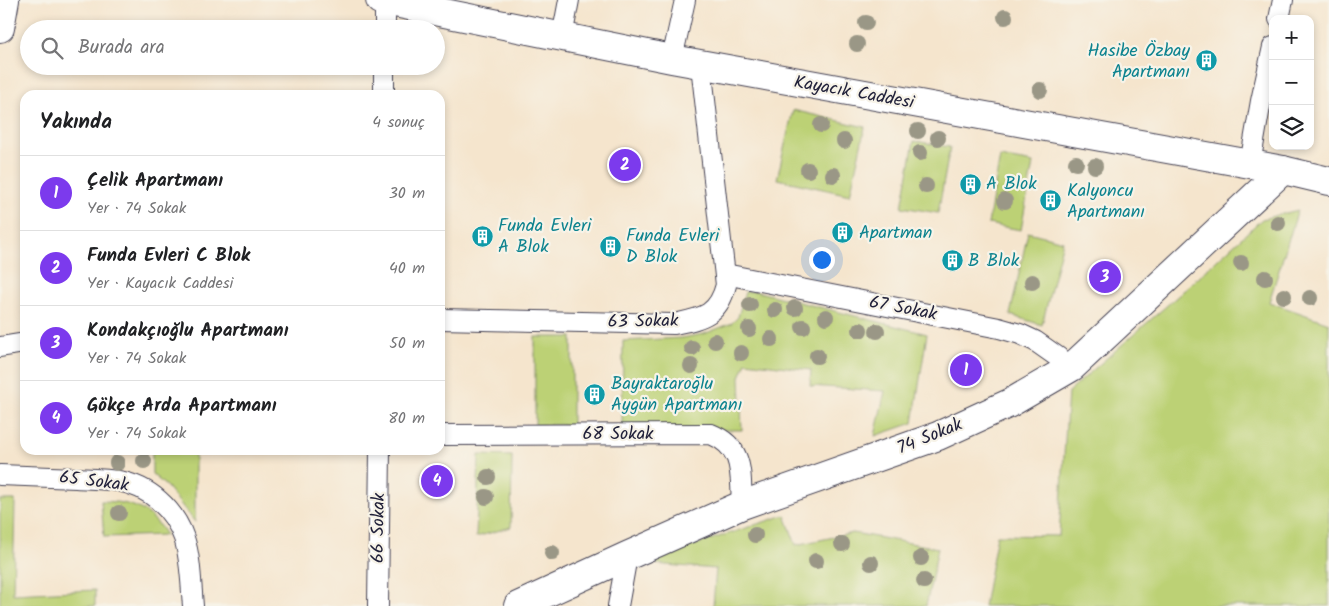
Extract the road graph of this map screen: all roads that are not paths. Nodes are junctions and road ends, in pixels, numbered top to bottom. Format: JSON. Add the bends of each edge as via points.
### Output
{"nodes":[{"id":1,"x":5,"y":0,"type":"edge"},
{"id":2,"x":382,"y":0,"type":"edge"},
{"id":3,"x":569,"y":0,"type":"edge"},
{"id":4,"x":685,"y":0,"type":"edge"},
{"id":5,"x":1283,"y":0,"type":"edge"},
{"id":6,"x":453,"y":8,"type":"edge"},
{"id":7,"x":1280,"y":15,"type":"edge"},
{"id":8,"x":384,"y":20,"type":"edge"},
{"id":9,"x":0,"y":28,"type":"edge"},
{"id":10,"x":562,"y":37,"type":"junction"},
{"id":11,"x":672,"y":59,"type":"junction"},
{"id":12,"x":1270,"y":60,"type":"edge"},
{"id":13,"x":700,"y":65,"type":"junction"},
{"id":14,"x":384,"y":75,"type":"edge"},
{"id":15,"x":384,"y":90,"type":"edge"},
{"id":16,"x":1250,"y":164,"type":"junction"},
{"id":17,"x":1283,"y":170,"type":"junction"},
{"id":18,"x":1329,"y":181,"type":"edge"},
{"id":19,"x":725,"y":274,"type":"junction"},
{"id":20,"x":445,"y":319,"type":"edge"},
{"id":21,"x":20,"y":344,"type":"edge"},
{"id":22,"x":0,"y":347,"type":"edge"},
{"id":23,"x":1072,"y":367,"type":"junction"},
{"id":24,"x":445,"y":435,"type":"edge"},
{"id":25,"x":380,"y":455,"type":"edge"},
{"id":26,"x":0,"y":475,"type":"edge"},
{"id":27,"x":742,"y":505,"type":"junction"},
{"id":28,"x":627,"y":556,"type":"junction"},
{"id":29,"x":193,"y":606,"type":"edge"},
{"id":30,"x":378,"y":606,"type":"edge"},
{"id":31,"x":518,"y":606,"type":"edge"},
{"id":32,"x":618,"y":606,"type":"edge"}],
"edges":[{"from":1,"to":9,"type":"main road"},
{"from":2,"to":6,"type":"main road","name":"Kayacık Caddesi"},
{"from":2,"to":8,"type":"lane"},
{"from":3,"to":10,"type":"lane"},
{"from":4,"to":11,"type":"lane"},
{"from":5,"to":7,"type":"lane"},
{"from":6,"to":10,"type":"main road","name":"Kayacık Caddesi"},
{"from":10,"to":11,"type":"main road","name":"Kayacık Caddesi"},
{"from":11,"to":13,"type":"main road","name":"Kayacık Caddesi"},
{"from":12,"to":16,"type":"lane"},
{"from":13,"to":16,"type":"main road","name":"Kayacık Caddesi"},
{"from":13,"to":19,"type":"lane","name":"63 Sokak"},
{"from":14,"to":15,"type":"lane"},
{"from":16,"to":17,"type":"main road","name":"Kayacık Caddesi"},
{"from":17,"to":18,"type":"main road","name":"Kayacık Caddesi"},
{"from":17,"to":23,"type":"main road","name":"74 Sokak"},
{"from":19,"to":20,"type":"lane","name":"63 Sokak","via":[[724,296],[713,311],[704,317],[674,324]]},
{"from":19,"to":23,"type":"lane","name":"67 Sokak","via":[[1006,330],[1036,341]]},
{"from":21,"to":22,"type":"lane"},
{"from":23,"to":27,"type":"main road","name":"74 Sokak","via":[[1010,403],[938,436]]},
{"from":24,"to":27,"type":"lane","name":"68 Sokak","via":[[711,434],[721,438],[737,456]]},
{"from":25,"to":30,"type":"lane","name":"66 Sokak"},
{"from":26,"to":29,"type":"lane","name":"65 Sokak","via":[[119,481],[156,497],[172,513],[185,539]]},
{"from":27,"to":28,"type":"main road","name":"74 Sokak"},
{"from":28,"to":31,"type":"main road","name":"74 Sokak"},
{"from":28,"to":32,"type":"lane"}]}
